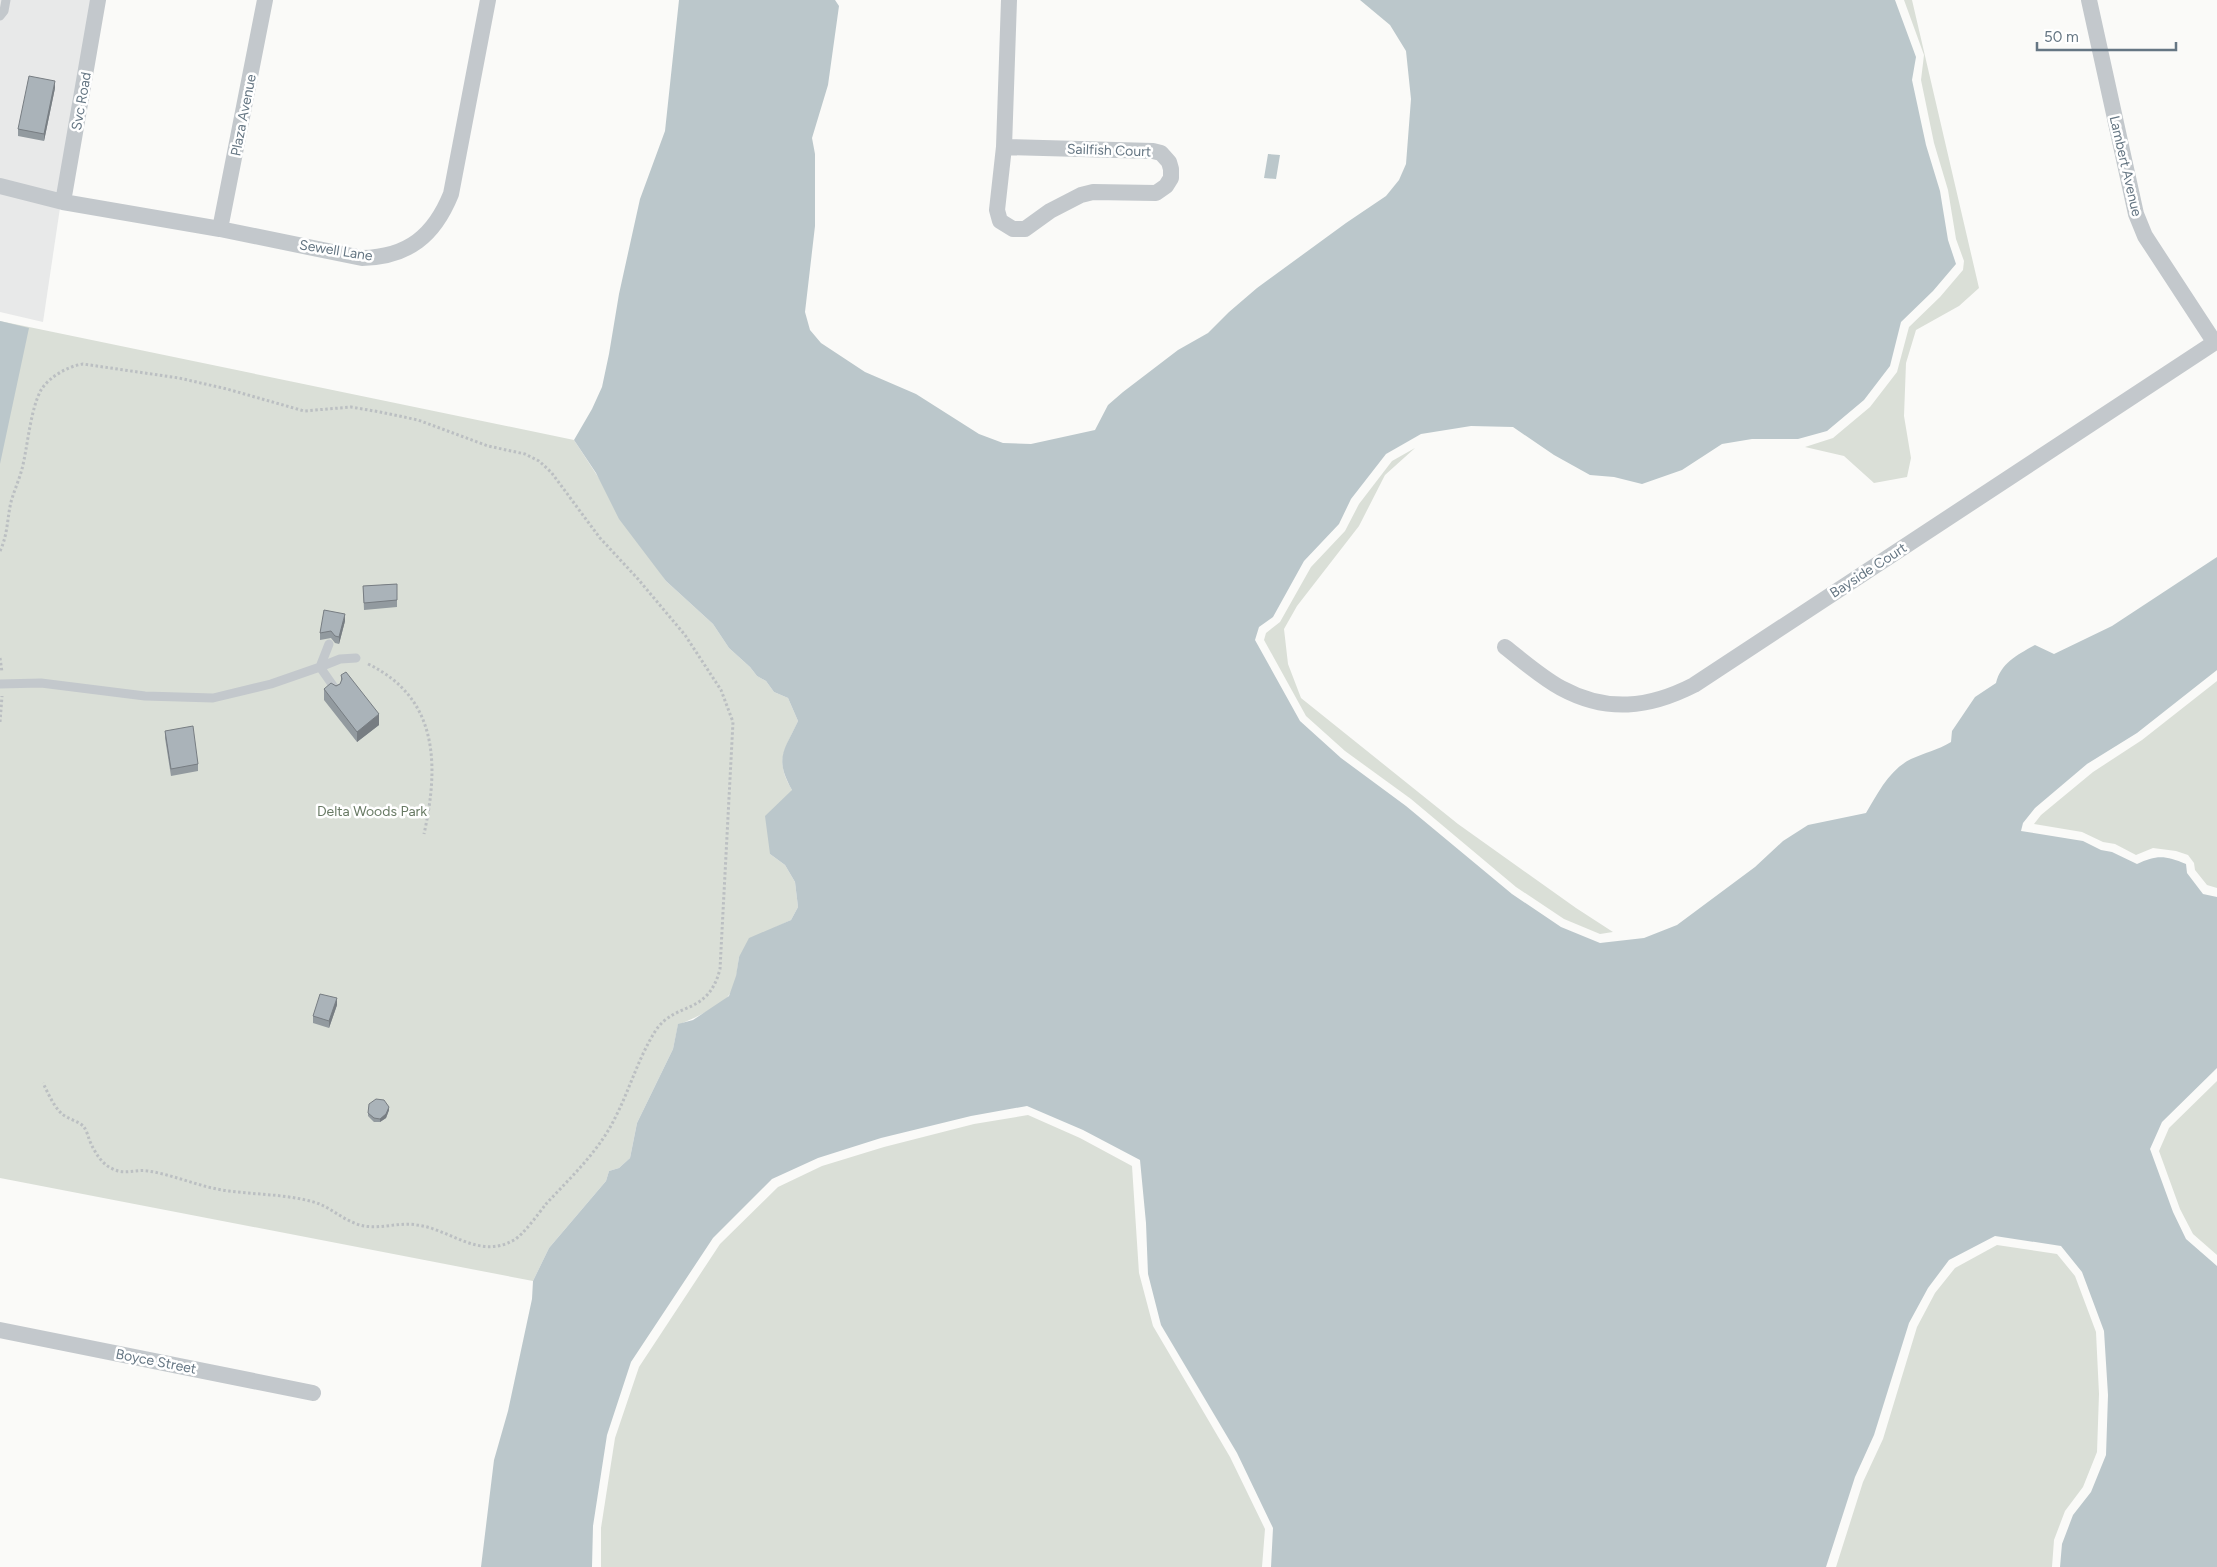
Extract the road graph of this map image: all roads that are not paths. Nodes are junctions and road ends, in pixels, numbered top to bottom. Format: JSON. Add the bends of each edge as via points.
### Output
{"nodes":[{"id":1,"x":6,"y":0,"type":"edge"},
{"id":2,"x":98,"y":0,"type":"edge"},
{"id":3,"x":265,"y":0,"type":"edge"},
{"id":4,"x":488,"y":0,"type":"edge"},
{"id":5,"x":1009,"y":0,"type":"edge"},
{"id":6,"x":2089,"y":0,"type":"edge"},
{"id":7,"x":2,"y":14,"type":"edge"},
{"id":8,"x":1004,"y":147,"type":"junction"},
{"id":9,"x":0,"y":186,"type":"edge"},
{"id":10,"x":63,"y":202,"type":"junction"},
{"id":11,"x":220,"y":229,"type":"junction"},
{"id":12,"x":2216,"y":342,"type":"edge"},
{"id":13,"x":329,"y":644,"type":"dead end"},
{"id":14,"x":1505,"y":647,"type":"dead end"},
{"id":15,"x":356,"y":658,"type":"road end"},
{"id":16,"x":320,"y":667,"type":"junction"},
{"id":17,"x":0,"y":684,"type":"edge"},
{"id":18,"x":336,"y":690,"type":"edge"},
{"id":19,"x":0,"y":1330,"type":"edge"},
{"id":20,"x":313,"y":1393,"type":"dead end"}],
"edges":[{"from":1,"to":7,"type":"lane"},
{"from":2,"to":10,"type":"street","name":"Svc Road"},
{"from":3,"to":11,"type":"street","name":"Plaza Avenue"},
{"from":4,"to":11,"type":"street","name":"Sewell Lane","via":[[451,194],[444,213],[430,232],[399,252],[362,258]]},
{"from":5,"to":8,"type":"street","name":"Sailfish Court"},
{"from":6,"to":12,"type":"street","name":"Lambert Avenue","via":[[2136,214],[2145,236]]},
{"from":8,"to":8,"type":"street","name":"Sailfish Court","via":[[997,210],[1000,221],[1013,229],[1025,229],[1081,195],[1093,192],[1156,193],[1171,178],[1168,162],[1161,153],[1153,150]]},
{"from":9,"to":10,"type":"street","name":"Sewell Lane"},
{"from":10,"to":11,"type":"street","name":"Sewell Lane"},
{"from":12,"to":14,"type":"street","name":"Bayside Court","via":[[1673,696],[1627,705],[1604,704],[1560,687]]},
{"from":13,"to":16,"type":"lane"},
{"from":15,"to":16,"type":"lane","via":[[340,658]]},
{"from":16,"to":17,"type":"lane","via":[[213,698],[145,696],[41,682]]},
{"from":16,"to":18,"type":"lane"},
{"from":19,"to":20,"type":"street","name":"Boyce Street"}]}
